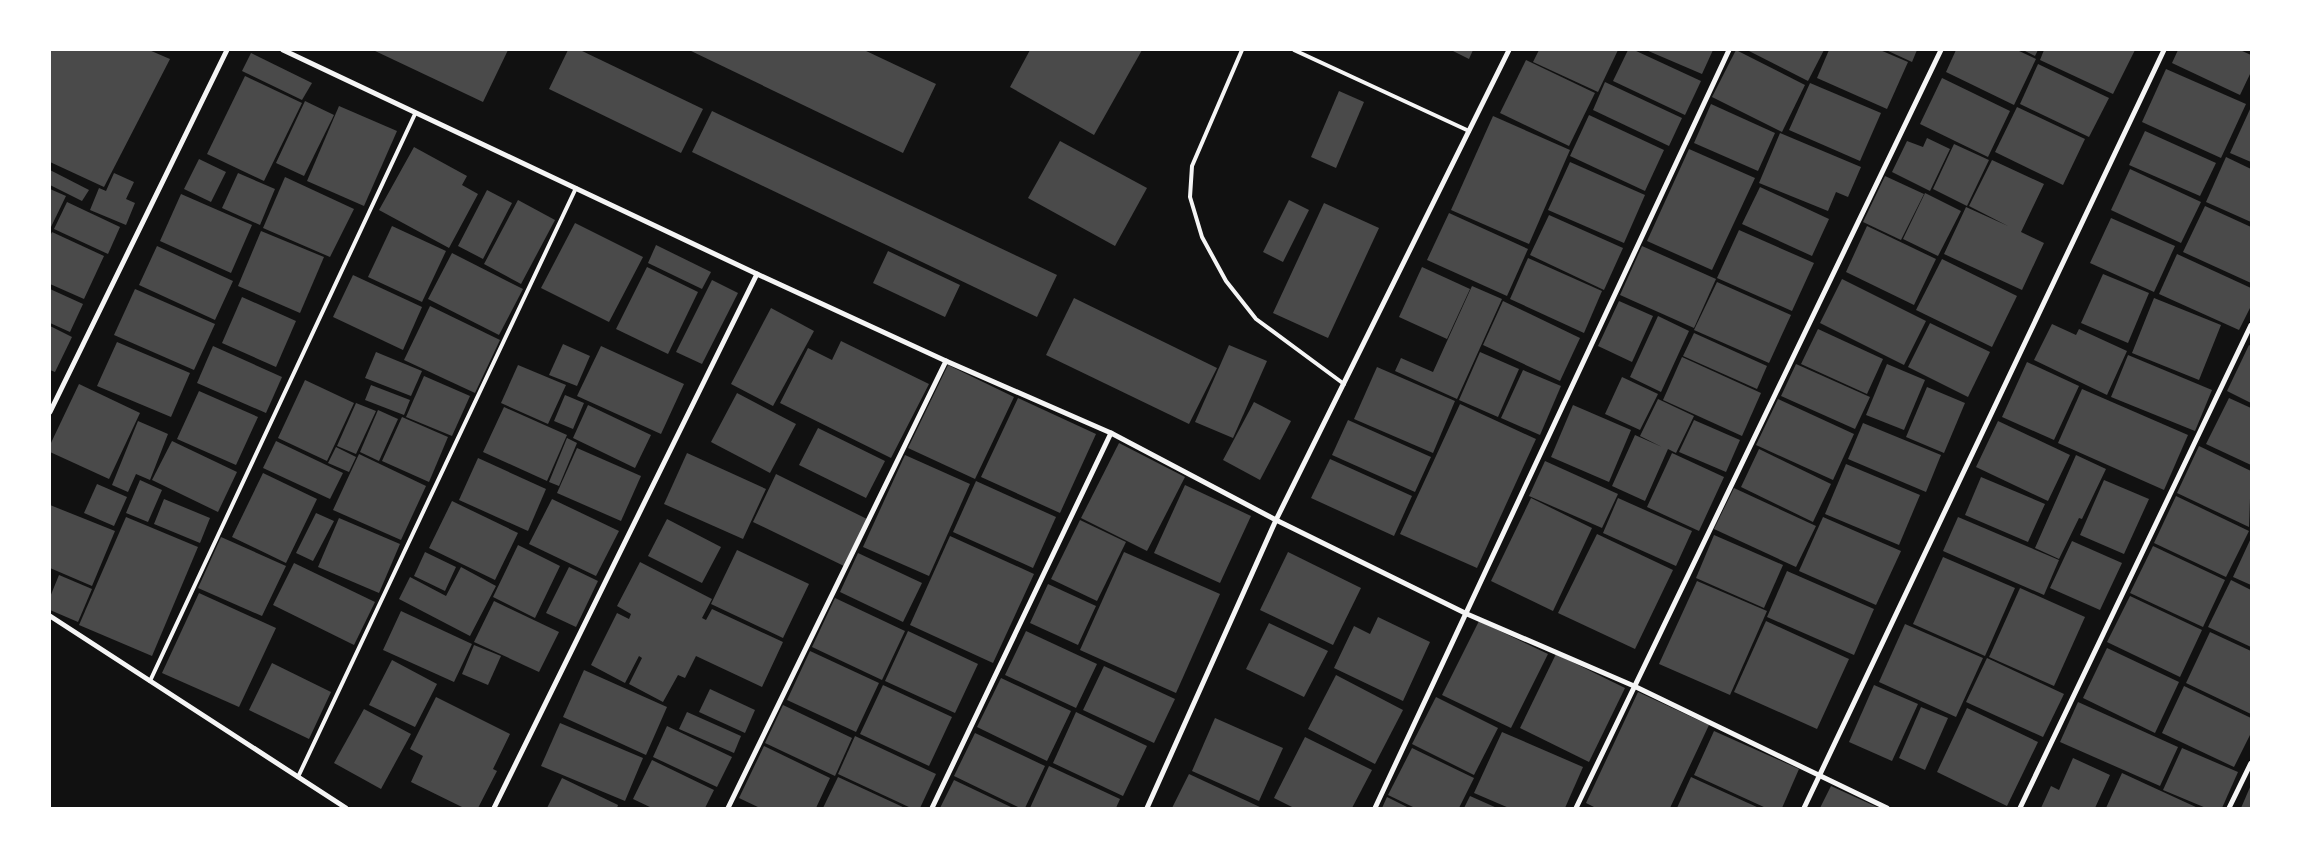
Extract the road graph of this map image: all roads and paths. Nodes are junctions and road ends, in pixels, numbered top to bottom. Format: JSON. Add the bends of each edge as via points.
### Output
{"nodes":[{"id":1,"x":227,"y":50,"type":"edge"},
{"id":2,"x":283,"y":50,"type":"edge"},
{"id":3,"x":1242,"y":50,"type":"edge"},
{"id":4,"x":1294,"y":50,"type":"edge"},
{"id":5,"x":1509,"y":50,"type":"edge"},
{"id":6,"x":1728,"y":50,"type":"edge"},
{"id":7,"x":1941,"y":50,"type":"edge"},
{"id":8,"x":2164,"y":50,"type":"edge"},
{"id":9,"x":415,"y":114,"type":"junction"},
{"id":10,"x":1469,"y":131,"type":"junction"},
{"id":11,"x":576,"y":188,"type":"junction"},
{"id":12,"x":756,"y":274,"type":"junction"},
{"id":13,"x":2251,"y":325,"type":"edge"},
{"id":14,"x":946,"y":361,"type":"junction"},
{"id":15,"x":1344,"y":384,"type":"junction"},
{"id":16,"x":50,"y":412,"type":"edge"},
{"id":17,"x":1111,"y":433,"type":"junction"},
{"id":18,"x":1276,"y":520,"type":"junction"},
{"id":19,"x":1467,"y":614,"type":"junction"},
{"id":20,"x":50,"y":616,"type":"edge"},
{"id":21,"x":150,"y":681,"type":"junction"},
{"id":22,"x":1634,"y":686,"type":"junction"},
{"id":23,"x":2251,"y":763,"type":"edge"},
{"id":24,"x":1819,"y":776,"type":"junction"},
{"id":25,"x":298,"y":777,"type":"junction"},
{"id":26,"x":346,"y":808,"type":"edge"},
{"id":27,"x":494,"y":808,"type":"edge"},
{"id":28,"x":728,"y":808,"type":"edge"},
{"id":29,"x":932,"y":808,"type":"edge"},
{"id":30,"x":1147,"y":808,"type":"edge"},
{"id":31,"x":1375,"y":808,"type":"edge"},
{"id":32,"x":1576,"y":808,"type":"edge"},
{"id":33,"x":1804,"y":808,"type":"edge"},
{"id":34,"x":1887,"y":808,"type":"edge"},
{"id":35,"x":2020,"y":808,"type":"edge"},
{"id":36,"x":2230,"y":808,"type":"edge"}],
"edges":[{"from":1,"to":16,"type":"street"},
{"from":2,"to":9,"type":"street"},
{"from":3,"to":15,"type":"lane","via":[[1192,166],[1190,197],[1202,238],[1226,281],[1256,319]]},
{"from":4,"to":10,"type":"lane"},
{"from":5,"to":10,"type":"street"},
{"from":6,"to":19,"type":"street"},
{"from":7,"to":22,"type":"street"},
{"from":8,"to":24,"type":"street"},
{"from":9,"to":11,"type":"street"},
{"from":9,"to":21,"type":"lane"},
{"from":10,"to":15,"type":"street"},
{"from":11,"to":12,"type":"street"},
{"from":11,"to":25,"type":"lane"},
{"from":12,"to":14,"type":"street"},
{"from":12,"to":27,"type":"street"},
{"from":13,"to":35,"type":"street"},
{"from":14,"to":17,"type":"street"},
{"from":14,"to":28,"type":"street"},
{"from":15,"to":18,"type":"street"},
{"from":17,"to":18,"type":"street"},
{"from":17,"to":29,"type":"street"},
{"from":18,"to":19,"type":"street"},
{"from":18,"to":30,"type":"street"},
{"from":19,"to":22,"type":"street"},
{"from":19,"to":31,"type":"street"},
{"from":20,"to":21,"type":"street"},
{"from":21,"to":25,"type":"street"},
{"from":22,"to":24,"type":"street"},
{"from":22,"to":32,"type":"street"},
{"from":23,"to":36,"type":"street"},
{"from":24,"to":33,"type":"street"},
{"from":24,"to":34,"type":"street"},
{"from":25,"to":26,"type":"street"}]}
